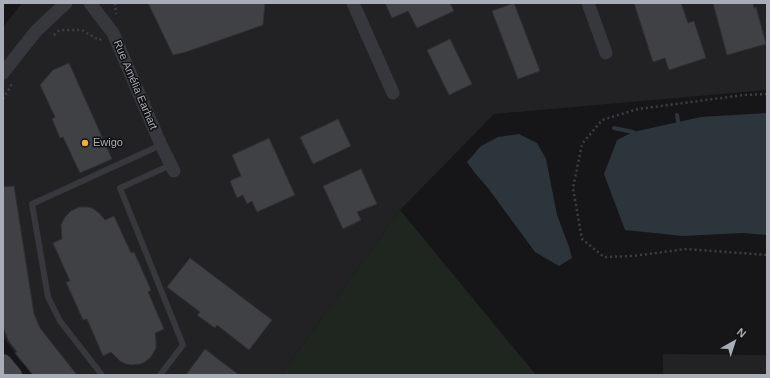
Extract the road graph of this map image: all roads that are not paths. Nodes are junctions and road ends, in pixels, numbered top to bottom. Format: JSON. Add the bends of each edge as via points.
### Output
{"nodes":[{"id":1,"x":66,"y":3,"type":"edge"},
{"id":2,"x":90,"y":3,"type":"edge"},
{"id":3,"x":353,"y":3,"type":"edge"},
{"id":4,"x":588,"y":3,"type":"edge"},
{"id":5,"x":606,"y":53,"type":"dead end"},
{"id":6,"x":3,"y":73,"type":"edge"},
{"id":7,"x":393,"y":93,"type":"dead end"},
{"id":8,"x":161,"y":145,"type":"junction"},
{"id":9,"x":172,"y":168,"type":"joint"},
{"id":10,"x":3,"y":363,"type":"edge"},
{"id":11,"x":12,"y":375,"type":"edge"},
{"id":12,"x":102,"y":375,"type":"edge"},
{"id":13,"x":160,"y":375,"type":"edge"}],
"edges":[{"from":1,"to":6,"type":"street","via":[[36,31]]},
{"from":2,"to":8,"type":"street","name":"Rue Amélia Earhart","via":[[113,33]]},
{"from":3,"to":7,"type":"street"},
{"from":4,"to":5,"type":"street"},
{"from":8,"to":9,"type":"street","name":"Rue Amélia Earhart"},
{"from":8,"to":12,"type":"lane","via":[[32,204],[48,296],[60,321]]},
{"from":9,"to":13,"type":"lane","via":[[120,188],[183,345]]},
{"from":10,"to":11,"type":"street"}]}
